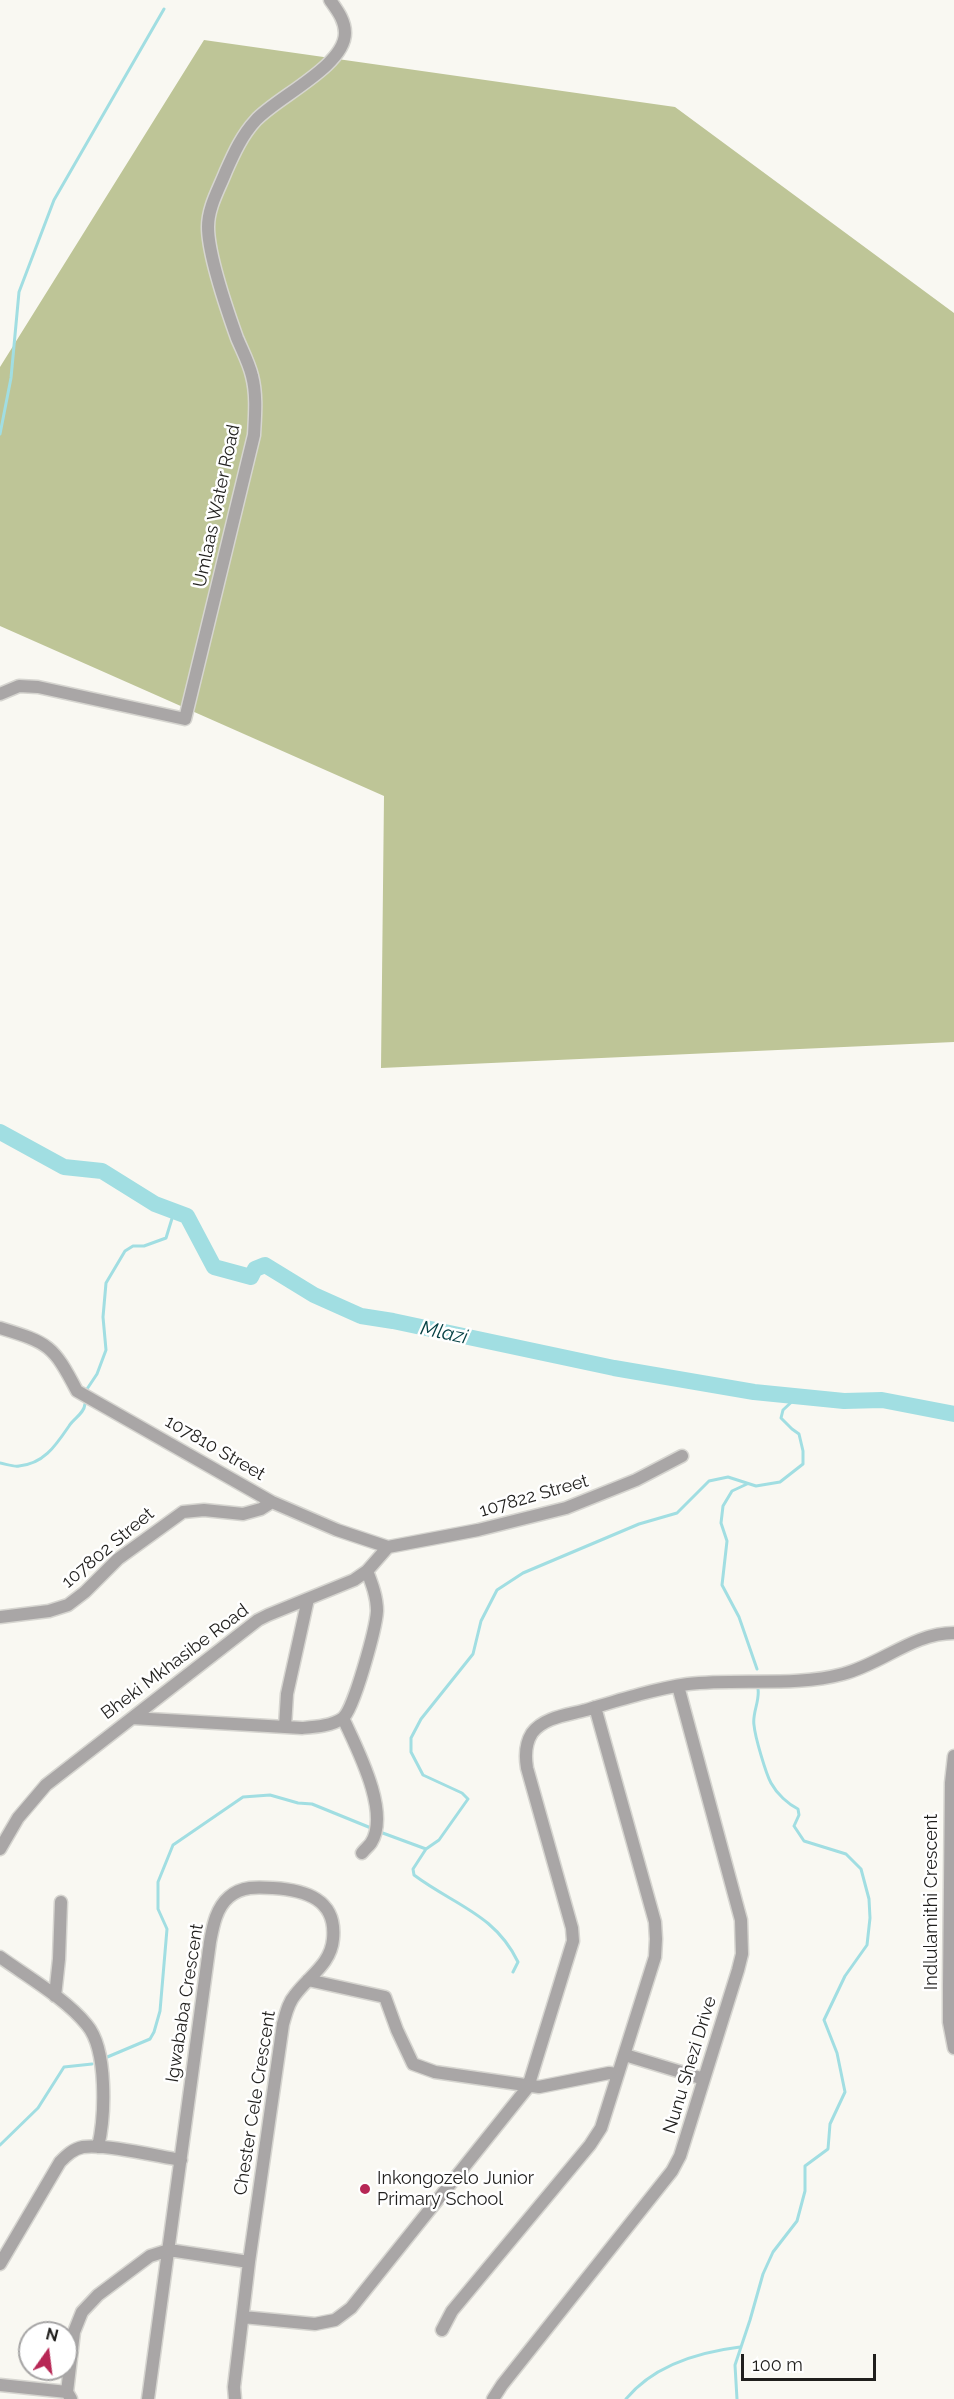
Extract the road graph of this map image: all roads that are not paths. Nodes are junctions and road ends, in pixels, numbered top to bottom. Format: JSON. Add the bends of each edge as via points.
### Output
{"nodes":[{"id":1,"x":330,"y":0,"type":"edge"},
{"id":2,"x":0,"y":694,"type":"edge"},
{"id":3,"x":0,"y":1328,"type":"edge"},
{"id":4,"x":682,"y":1456,"type":"dead end"},
{"id":5,"x":272,"y":1502,"type":"junction"},
{"id":6,"x":388,"y":1547,"type":"junction"},
{"id":7,"x":367,"y":1571,"type":"junction"},
{"id":8,"x":308,"y":1599,"type":"junction"},
{"id":9,"x":0,"y":1617,"type":"edge"},
{"id":10,"x":954,"y":1633,"type":"edge"},
{"id":11,"x":678,"y":1686,"type":"junction"},
{"id":12,"x":595,"y":1707,"type":"junction"},
{"id":13,"x":132,"y":1718,"type":"junction"},
{"id":14,"x":343,"y":1718,"type":"junction"},
{"id":15,"x":285,"y":1727,"type":"junction"},
{"id":16,"x":954,"y":1756,"type":"edge"},
{"id":17,"x":0,"y":1850,"type":"edge"},
{"id":18,"x":362,"y":1853,"type":"dead end"},
{"id":19,"x":61,"y":1902,"type":"dead end"},
{"id":20,"x":0,"y":1957,"type":"edge"},
{"id":21,"x":308,"y":1980,"type":"junction"},
{"id":22,"x":55,"y":1996,"type":"junction"},
{"id":23,"x":954,"y":2045,"type":"edge"},
{"id":24,"x":625,"y":2055,"type":"junction"},
{"id":25,"x":618,"y":2074,"type":"junction"},
{"id":26,"x":704,"y":2079,"type":"junction"},
{"id":27,"x":528,"y":2086,"type":"junction"},
{"id":28,"x":98,"y":2147,"type":"junction"},
{"id":29,"x":181,"y":2160,"type":"junction"},
{"id":30,"x":169,"y":2250,"type":"junction"},
{"id":31,"x":249,"y":2262,"type":"junction"},
{"id":32,"x":0,"y":2264,"type":"edge"},
{"id":33,"x":243,"y":2317,"type":"junction"},
{"id":34,"x":442,"y":2330,"type":"dead end"},
{"id":35,"x":0,"y":2385,"type":"edge"},
{"id":36,"x":69,"y":2395,"type":"edge"},
{"id":37,"x":148,"y":2399,"type":"edge"},
{"id":38,"x":235,"y":2399,"type":"edge"},
{"id":39,"x":493,"y":2399,"type":"edge"}],
"edges":[{"from":1,"to":2,"type":"street","name":"Umlaas Water Road","via":[[345,30],[340,50],[328,64],[257,118],[228,167],[209,214],[215,264],[252,375],[254,435],[186,719],[38,687],[19,686]]},
{"from":3,"to":5,"type":"street","name":"107810 Street","via":[[47,1346],[61,1360],[77,1390]]},
{"from":4,"to":6,"type":"street","name":"107822 Street","via":[[654,1472],[566,1508]]},
{"from":5,"to":6,"type":"street","name":"107810 Street"},
{"from":5,"to":9,"type":"street","name":"107802 Street","via":[[243,1515],[204,1510],[183,1512],[118,1559],[68,1605]]},
{"from":6,"to":7,"type":"street","name":"Bheki Mkhasibe Road"},
{"from":7,"to":8,"type":"street","name":"Bheki Mkhasibe Road"},
{"from":7,"to":14,"type":"street","via":[[376,1596],[375,1622],[353,1701]]},
{"from":8,"to":13,"type":"street","name":"Bheki Mkhasibe Road","via":[[258,1620]]},
{"from":8,"to":15,"type":"street","via":[[289,1684]]},
{"from":10,"to":11,"type":"street","via":[[929,1636],[843,1674],[817,1679]]},
{"from":11,"to":12,"type":"street"},
{"from":11,"to":26,"type":"street","name":"Nunu Shezi Drive","via":[[741,1920],[738,1970]]},
{"from":12,"to":24,"type":"street","via":[[646,1889],[656,1940],[655,1957]]},
{"from":12,"to":27,"type":"street","via":[[549,1720],[532,1733],[527,1744],[527,1768],[573,1941]]},
{"from":13,"to":15,"type":"street"},
{"from":13,"to":17,"type":"street","name":"Bheki Mkhasibe Road","via":[[46,1785],[18,1818]]},
{"from":14,"to":15,"type":"street","via":[[324,1725]]},
{"from":14,"to":18,"type":"street","via":[[367,1774],[376,1808],[372,1843]]},
{"from":16,"to":23,"type":"street","name":"Indlulamithi Crescent","via":[[949,2022]]},
{"from":19,"to":22,"type":"street"},
{"from":20,"to":22,"type":"street"},
{"from":21,"to":27,"type":"street","via":[[385,1997],[413,2064],[435,2072]]},
{"from":21,"to":29,"type":"street","name":"Igwababa Crescent","via":[[324,1964],[332,1946],[332,1920],[325,1906],[302,1891],[254,1887],[238,1891],[225,1902],[214,1921],[210,1942]]},
{"from":21,"to":31,"type":"street","name":"Chester Cele Crescent","via":[[294,1996],[283,2024]]},
{"from":22,"to":28,"type":"street","via":[[88,2026],[95,2042],[104,2103]]},
{"from":24,"to":25,"type":"street"},
{"from":24,"to":26,"type":"street"},
{"from":25,"to":27,"type":"street"},
{"from":25,"to":34,"type":"street","via":[[606,2113],[590,2145],[452,2311]]},
{"from":26,"to":39,"type":"street","name":"Nunu Shezi Drive","via":[[672,2171]]},
{"from":27,"to":33,"type":"street","via":[[351,2308],[335,2320],[315,2324]]},
{"from":28,"to":29,"type":"street"},
{"from":28,"to":32,"type":"street","via":[[82,2147],[60,2162]]},
{"from":29,"to":30,"type":"street","name":"Igwababa Crescent"},
{"from":30,"to":31,"type":"street"},
{"from":30,"to":36,"type":"street","via":[[150,2256],[82,2312],[74,2332]]},
{"from":30,"to":37,"type":"street","name":"Igwababa Crescent"},
{"from":31,"to":33,"type":"street","name":"Chester Cele Crescent"},
{"from":33,"to":38,"type":"street","name":"Chester Cele Crescent"},
{"from":35,"to":36,"type":"street"}]}
